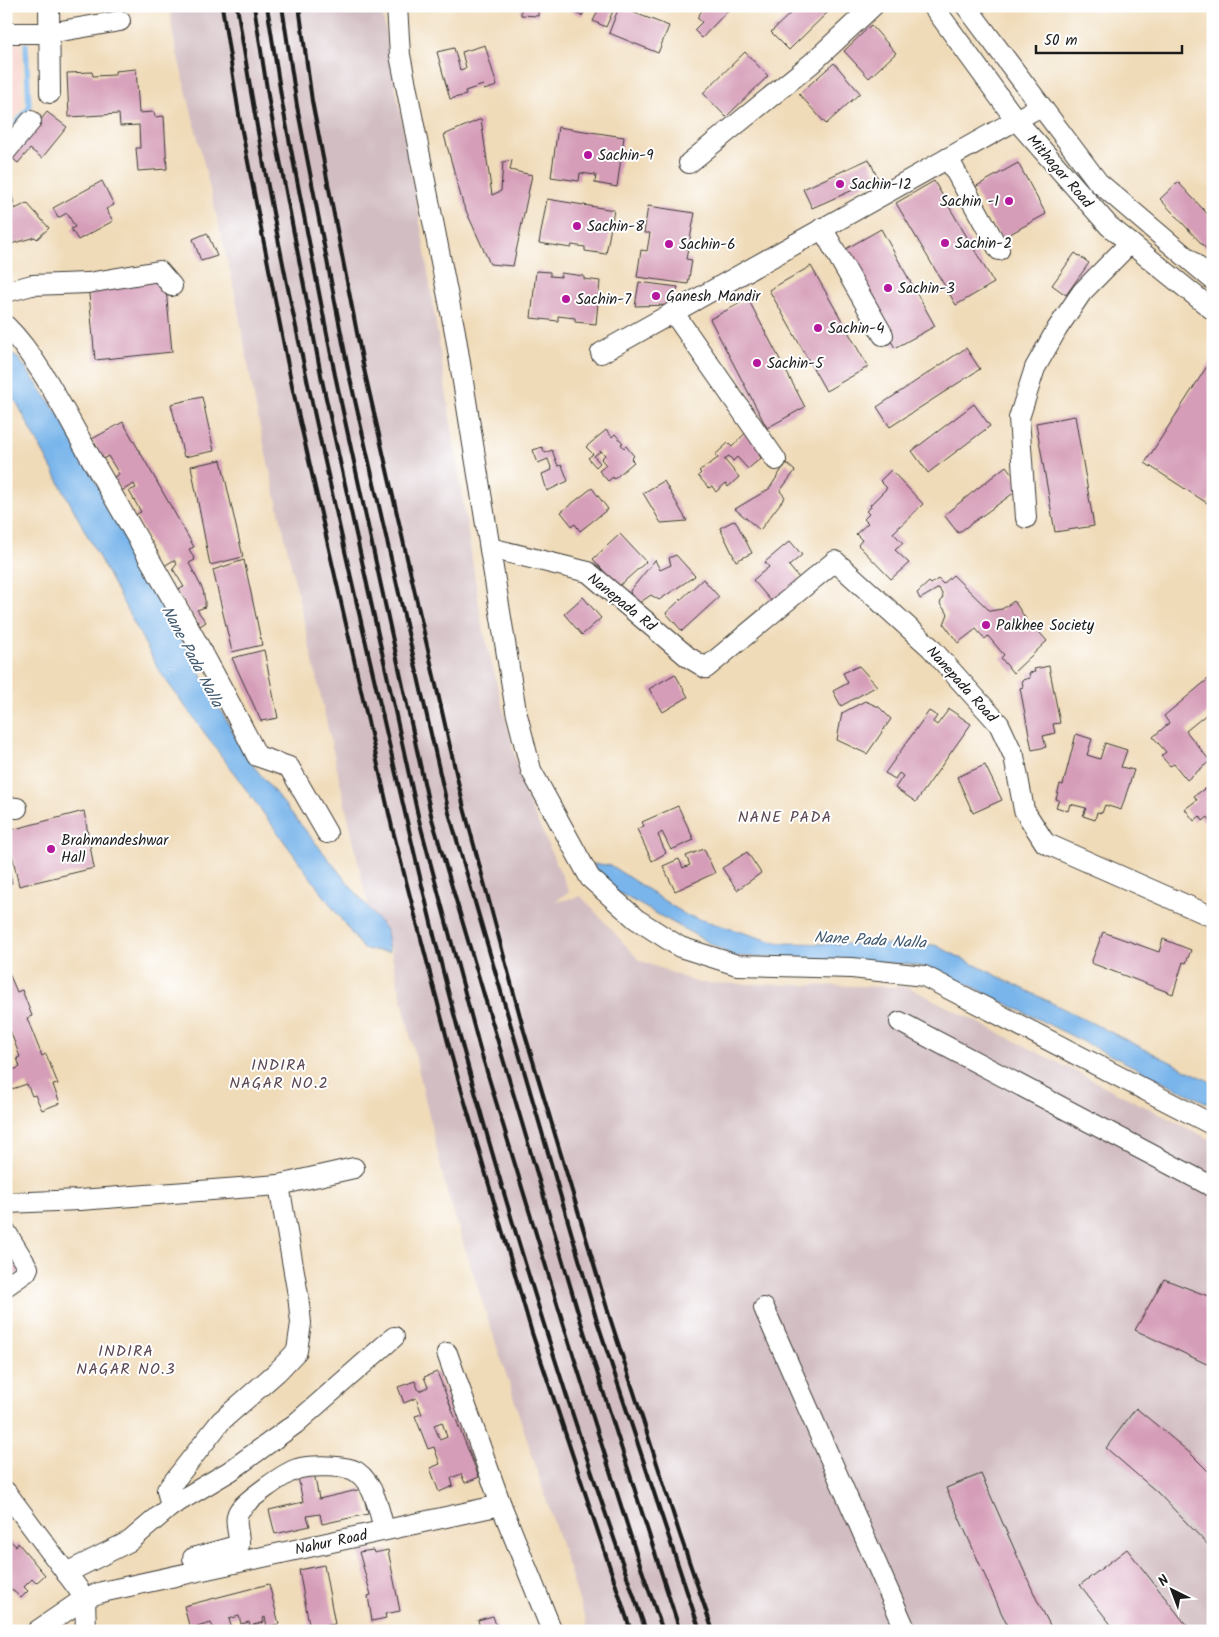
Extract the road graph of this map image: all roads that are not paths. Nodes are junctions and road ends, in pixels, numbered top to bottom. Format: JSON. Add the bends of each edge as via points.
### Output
{"nodes":[{"id":1,"x":49,"y":6,"type":"edge"},
{"id":2,"x":397,"y":6,"type":"edge"},
{"id":3,"x":873,"y":6,"type":"edge"},
{"id":4,"x":933,"y":6,"type":"edge"},
{"id":5,"x":966,"y":6,"type":"edge"},
{"id":6,"x":120,"y":21,"type":"dead end"},
{"id":7,"x":49,"y":32,"type":"junction"},
{"id":8,"x":6,"y":33,"type":"edge"},
{"id":9,"x":50,"y":93,"type":"dead end"},
{"id":10,"x":1041,"y":106,"type":"junction"},
{"id":11,"x":1016,"y":120,"type":"junction"},
{"id":12,"x":31,"y":121,"type":"dead end"},
{"id":13,"x":6,"y":151,"type":"edge"},
{"id":14,"x":948,"y":158,"type":"junction"},
{"id":15,"x":689,"y":163,"type":"dead end"},
{"id":16,"x":822,"y":228,"type":"junction"},
{"id":17,"x":1130,"y":243,"type":"junction"},
{"id":18,"x":999,"y":250,"type":"dead end"},
{"id":19,"x":1213,"y":280,"type":"edge"},
{"id":20,"x":172,"y":286,"type":"dead end"},
{"id":21,"x":6,"y":292,"type":"edge"},
{"id":22,"x":1213,"y":310,"type":"edge"},
{"id":23,"x":673,"y":312,"type":"junction"},
{"id":24,"x":6,"y":326,"type":"edge"},
{"id":25,"x":883,"y":335,"type":"dead end"},
{"id":26,"x":601,"y":353,"type":"dead end"},
{"id":27,"x":776,"y":460,"type":"dead end"},
{"id":28,"x":1026,"y":518,"type":"dead end"},
{"id":29,"x":490,"y":548,"type":"junction"},
{"id":30,"x":688,"y":656,"type":"joint"},
{"id":31,"x":327,"y":833,"type":"dead end"},
{"id":32,"x":1213,"y":917,"type":"edge"},
{"id":33,"x":900,"y":1022,"type":"dead end"},
{"id":34,"x":1213,"y":1125,"type":"edge"},
{"id":35,"x":354,"y":1168,"type":"dead end"},
{"id":36,"x":279,"y":1185,"type":"junction"},
{"id":37,"x":1213,"y":1187,"type":"edge"},
{"id":38,"x":6,"y":1203,"type":"edge"},
{"id":39,"x":6,"y":1232,"type":"edge"},
{"id":40,"x":6,"y":1286,"type":"edge"},
{"id":41,"x":764,"y":1308,"type":"dead end"},
{"id":42,"x":394,"y":1337,"type":"dead end"},
{"id":43,"x":447,"y":1352,"type":"dead end"},
{"id":44,"x":6,"y":1492,"type":"edge"},
{"id":45,"x":501,"y":1505,"type":"junction"},
{"id":46,"x":171,"y":1506,"type":"junction"},
{"id":47,"x":384,"y":1530,"type":"junction"},
{"id":48,"x":193,"y":1558,"type":"dead end"},
{"id":49,"x":215,"y":1560,"type":"junction"},
{"id":50,"x":66,"y":1573,"type":"junction"},
{"id":51,"x":84,"y":1598,"type":"junction"},
{"id":52,"x":37,"y":1631,"type":"edge"},
{"id":53,"x":86,"y":1631,"type":"edge"},
{"id":54,"x":552,"y":1631,"type":"edge"},
{"id":55,"x":906,"y":1631,"type":"edge"}],
"edges":[{"from":1,"to":7,"type":"street"},
{"from":2,"to":29,"type":"street","via":[[400,55],[455,332]]},
{"from":3,"to":15,"type":"street","via":[[812,63]]},
{"from":4,"to":11,"type":"street","name":"Mithagar Road"},
{"from":5,"to":10,"type":"street","name":"Mithagar Road"},
{"from":6,"to":7,"type":"street"},
{"from":7,"to":8,"type":"street"},
{"from":7,"to":9,"type":"street"},
{"from":10,"to":11,"type":"street"},
{"from":10,"to":19,"type":"street","name":"Mithagar Road","via":[[1098,182]]},
{"from":11,"to":14,"type":"street"},
{"from":11,"to":17,"type":"street","name":"Mithagar Road","via":[[1108,226]]},
{"from":12,"to":13,"type":"street"},
{"from":14,"to":16,"type":"street"},
{"from":14,"to":18,"type":"street"},
{"from":16,"to":23,"type":"street"},
{"from":16,"to":25,"type":"street"},
{"from":17,"to":22,"type":"street","name":"Mithagar Road"},
{"from":17,"to":28,"type":"street","via":[[1082,292],[1056,329],[1035,368],[1019,418]]},
{"from":20,"to":21,"type":"street","via":[[159,271],[88,283],[32,285]]},
{"from":23,"to":26,"type":"street"},
{"from":23,"to":27,"type":"street"},
{"from":24,"to":31,"type":"street","via":[[22,341],[63,410],[213,668],[257,756],[290,767]]},
{"from":29,"to":30,"type":"street","name":"Nanepada Rd","via":[[588,572]]},
{"from":29,"to":34,"type":"street","via":[[516,711],[531,770],[590,878],[636,919],[680,947],[737,965],[852,968],[924,976]]},
{"from":30,"to":32,"type":"street","name":"Nanepada Road","via":[[706,668],[835,561],[930,647],[999,724],[1014,756],[1024,810],[1045,843]]},
{"from":33,"to":37,"type":"street"},
{"from":35,"to":36,"type":"street"},
{"from":36,"to":38,"type":"street"},
{"from":36,"to":46,"type":"street","via":[[298,1295],[301,1324],[297,1351],[278,1372],[221,1421],[167,1490]]},
{"from":39,"to":40,"type":"street","via":[[28,1268]]},
{"from":41,"to":55,"type":"street"},
{"from":42,"to":46,"type":"street","via":[[296,1424],[230,1471]]},
{"from":43,"to":45,"type":"street"},
{"from":44,"to":50,"type":"street"},
{"from":45,"to":47,"type":"street","name":"Nahur Road"},
{"from":45,"to":54,"type":"street"},
{"from":46,"to":50,"type":"street","via":[[130,1541]]},
{"from":47,"to":49,"type":"street","name":"Nahur Road"},
{"from":47,"to":49,"type":"street","via":[[377,1503],[362,1476],[350,1468],[314,1467],[292,1471],[243,1506],[236,1518],[239,1545]]},
{"from":48,"to":49,"type":"street"},
{"from":49,"to":51,"type":"street","name":"Nahur Road"},
{"from":50,"to":51,"type":"street"},
{"from":51,"to":52,"type":"street","name":"Nahur Road"},
{"from":51,"to":53,"type":"street"}]}
